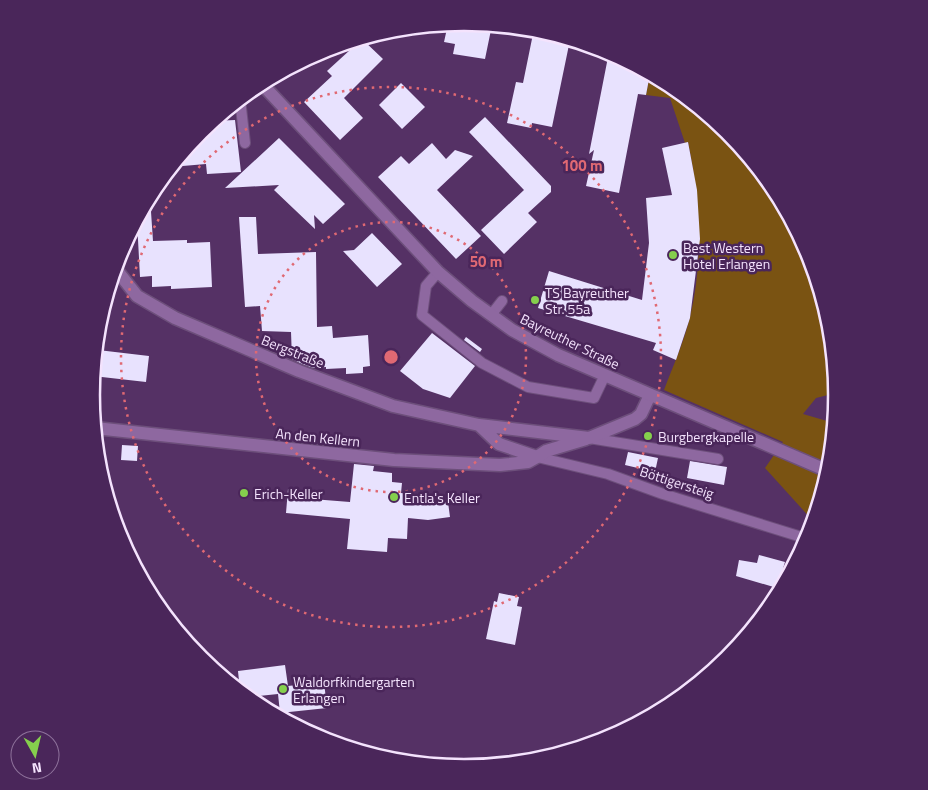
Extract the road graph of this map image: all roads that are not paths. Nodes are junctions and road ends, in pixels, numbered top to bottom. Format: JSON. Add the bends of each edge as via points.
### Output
{"nodes":[{"id":1,"x":267,"y":90,"type":"edge"},
{"id":2,"x":241,"y":108,"type":"edge"},
{"id":3,"x":245,"y":143,"type":"dead end"},
{"id":4,"x":438,"y":272,"type":"junction"},
{"id":5,"x":121,"y":276,"type":"edge"},
{"id":6,"x":502,"y":301,"type":"dead end"},
{"id":7,"x":491,"y":315,"type":"junction"},
{"id":8,"x":605,"y":376,"type":"junction"},
{"id":9,"x":650,"y":395,"type":"junction"},
{"id":10,"x":479,"y":425,"type":"junction"},
{"id":11,"x":102,"y":429,"type":"edge"},
{"id":12,"x":589,"y":438,"type":"junction"},
{"id":13,"x":537,"y":457,"type":"junction"},
{"id":14,"x":718,"y":459,"type":"dead end"},
{"id":15,"x":821,"y":468,"type":"edge"},
{"id":16,"x":799,"y":536,"type":"edge"}],
"edges":[{"from":1,"to":4,"type":"street","name":"Bayreuther Straße"},
{"from":2,"to":3,"type":"lane"},
{"from":4,"to":7,"type":"street","name":"Bayreuther Straße"},
{"from":4,"to":8,"type":"lane","via":[[426,286],[422,316],[482,363],[528,387],[594,398]]},
{"from":5,"to":10,"type":"street","name":"Bergstraße","via":[[137,296],[175,318],[299,371],[393,406]]},
{"from":6,"to":7,"type":"lane"},
{"from":7,"to":8,"type":"street","name":"Bayreuther Straße","via":[[540,346]]},
{"from":8,"to":9,"type":"street","name":"Bayreuther Straße"},
{"from":9,"to":12,"type":"street","via":[[635,419]]},
{"from":9,"to":15,"type":"street","name":"Bayreuther Straße"},
{"from":10,"to":12,"type":"street"},
{"from":10,"to":13,"type":"street","name":"Böttigersteig","via":[[499,444]]},
{"from":11,"to":13,"type":"street","name":"An den Kellern","via":[[394,460],[500,465],[528,462]]},
{"from":12,"to":13,"type":"street","via":[[546,451]]},
{"from":12,"to":14,"type":"lane"},
{"from":13,"to":16,"type":"lane","name":"Böttigersteig","via":[[608,474]]}]}
